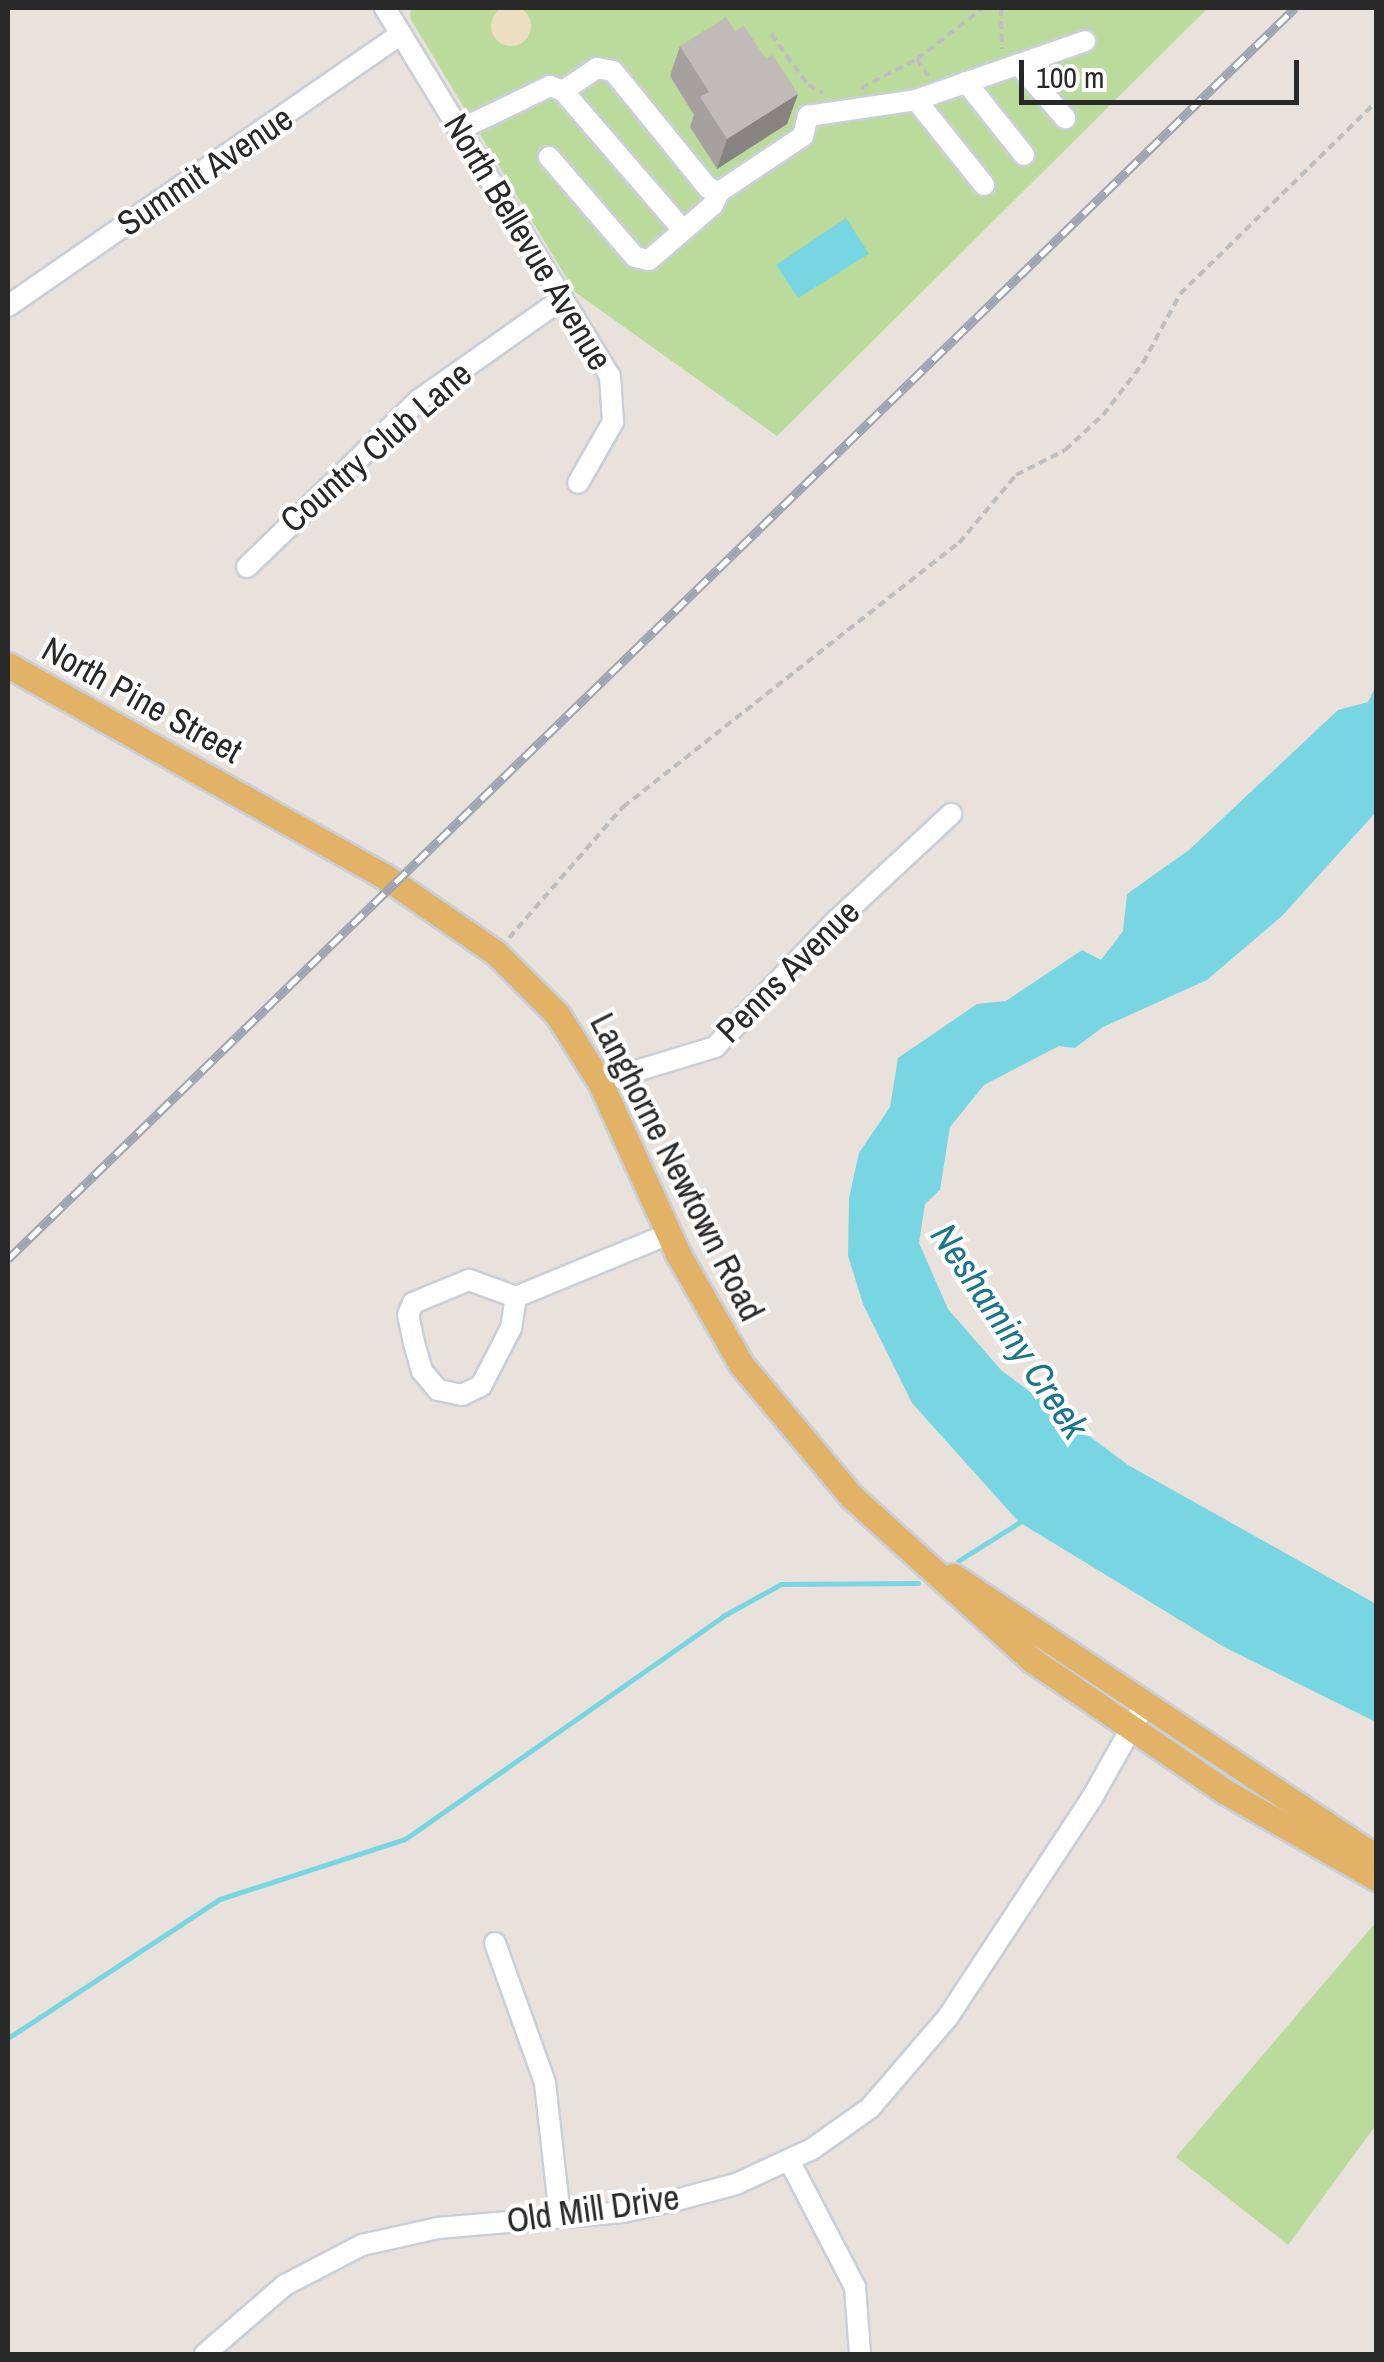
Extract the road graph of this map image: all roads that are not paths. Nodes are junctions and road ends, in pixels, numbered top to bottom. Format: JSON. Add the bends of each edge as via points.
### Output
{"nodes":[{"id":1,"x":385,"y":8,"type":"edge"},
{"id":2,"x":401,"y":34,"type":"junction"},
{"id":3,"x":1085,"y":41,"type":"dead end"},
{"id":4,"x":1018,"y":64,"type":"junction"},
{"id":5,"x":966,"y":82,"type":"junction"},
{"id":6,"x":790,"y":90,"type":"edge"},
{"id":7,"x":563,"y":91,"type":"junction"},
{"id":8,"x":916,"y":100,"type":"junction"},
{"id":9,"x":808,"y":116,"type":"junction"},
{"id":10,"x":1065,"y":118,"type":"dead end"},
{"id":11,"x":460,"y":129,"type":"junction"},
{"id":12,"x":1024,"y":155,"type":"dead end"},
{"id":13,"x":548,"y":157,"type":"dead end"},
{"id":14,"x":984,"y":185,"type":"dead end"},
{"id":15,"x":720,"y":192,"type":"junction"},
{"id":16,"x":683,"y":230,"type":"junction"},
{"id":17,"x":560,"y":300,"type":"junction"},
{"id":18,"x":8,"y":306,"type":"edge"},
{"id":19,"x":578,"y":484,"type":"dead end"},
{"id":20,"x":248,"y":567,"type":"dead end"},
{"id":21,"x":8,"y":665,"type":"edge"},
{"id":22,"x":242,"y":796,"type":"joint"},
{"id":23,"x":951,"y":814,"type":"dead end"},
{"id":24,"x":600,"y":1082,"type":"junction"},
{"id":25,"x":669,"y":1234,"type":"junction"},
{"id":26,"x":516,"y":1296,"type":"junction"},
{"id":27,"x":1137,"y":1718,"type":"junction"},
{"id":28,"x":1376,"y":1857,"type":"edge"},
{"id":29,"x":1376,"y":1878,"type":"edge"},
{"id":30,"x":496,"y":1943,"type":"dead end"},
{"id":31,"x":790,"y":2162,"type":"junction"},
{"id":32,"x":560,"y":2216,"type":"junction"},
{"id":33,"x":205,"y":2354,"type":"edge"},
{"id":34,"x":860,"y":2354,"type":"edge"}],
"edges":[{"from":1,"to":2,"type":"street","name":"North Bellevue Avenue"},
{"from":2,"to":11,"type":"street","name":"North Bellevue Avenue"},
{"from":2,"to":18,"type":"street","name":"Summit Avenue"},
{"from":3,"to":4,"type":"street"},
{"from":4,"to":5,"type":"street"},
{"from":4,"to":10,"type":"street"},
{"from":5,"to":8,"type":"street"},
{"from":5,"to":12,"type":"street"},
{"from":6,"to":9,"type":"street"},
{"from":7,"to":11,"type":"street","via":[[550,86]]},
{"from":7,"to":15,"type":"street","via":[[597,68],[613,71],[708,188]]},
{"from":7,"to":16,"type":"street"},
{"from":8,"to":9,"type":"street"},
{"from":8,"to":14,"type":"street"},
{"from":9,"to":15,"type":"street","via":[[803,136]]},
{"from":11,"to":17,"type":"street","name":"North Bellevue Avenue"},
{"from":13,"to":16,"type":"street","via":[[635,257],[649,260]]},
{"from":15,"to":16,"type":"street"},
{"from":17,"to":19,"type":"street","name":"North Bellevue Avenue","via":[[602,360],[615,393],[610,431]]},
{"from":17,"to":20,"type":"street","name":"Country Club Lane","via":[[419,400]]},
{"from":21,"to":22,"type":"main road","name":"North Pine Street"},
{"from":22,"to":24,"type":"main road","name":"Langhorne Newtown Road","via":[[425,901],[496,953],[557,1014]]},
{"from":23,"to":24,"type":"street","name":"Penns Avenue","via":[[716,1047]]},
{"from":24,"to":25,"type":"main road","name":"Langhorne Newtown Road"},
{"from":25,"to":26,"type":"street"},
{"from":25,"to":27,"type":"main road","name":"Langhorne Newtown Road","via":[[741,1364],[805,1447],[977,1616]]},
{"from":26,"to":26,"type":"street","via":[[469,1280],[413,1304],[408,1315],[422,1371],[438,1390],[462,1395],[481,1386],[511,1328]]},
{"from":27,"to":28,"type":"main road","name":"Langhorne Newtown Road"},
{"from":27,"to":29,"type":"main road","name":"Langhorne Newtown Road"},
{"from":27,"to":31,"type":"street","name":"Old Mill Drive","via":[[1082,1814],[918,2055],[870,2108]]},
{"from":30,"to":32,"type":"street","via":[[546,2083]]},
{"from":31,"to":32,"type":"street","name":"Old Mill Drive","via":[[680,2200]]},
{"from":31,"to":34,"type":"street","via":[[855,2287]]},
{"from":32,"to":33,"type":"street","name":"Old Mill Drive","via":[[438,2228],[337,2254],[285,2285]]}]}
